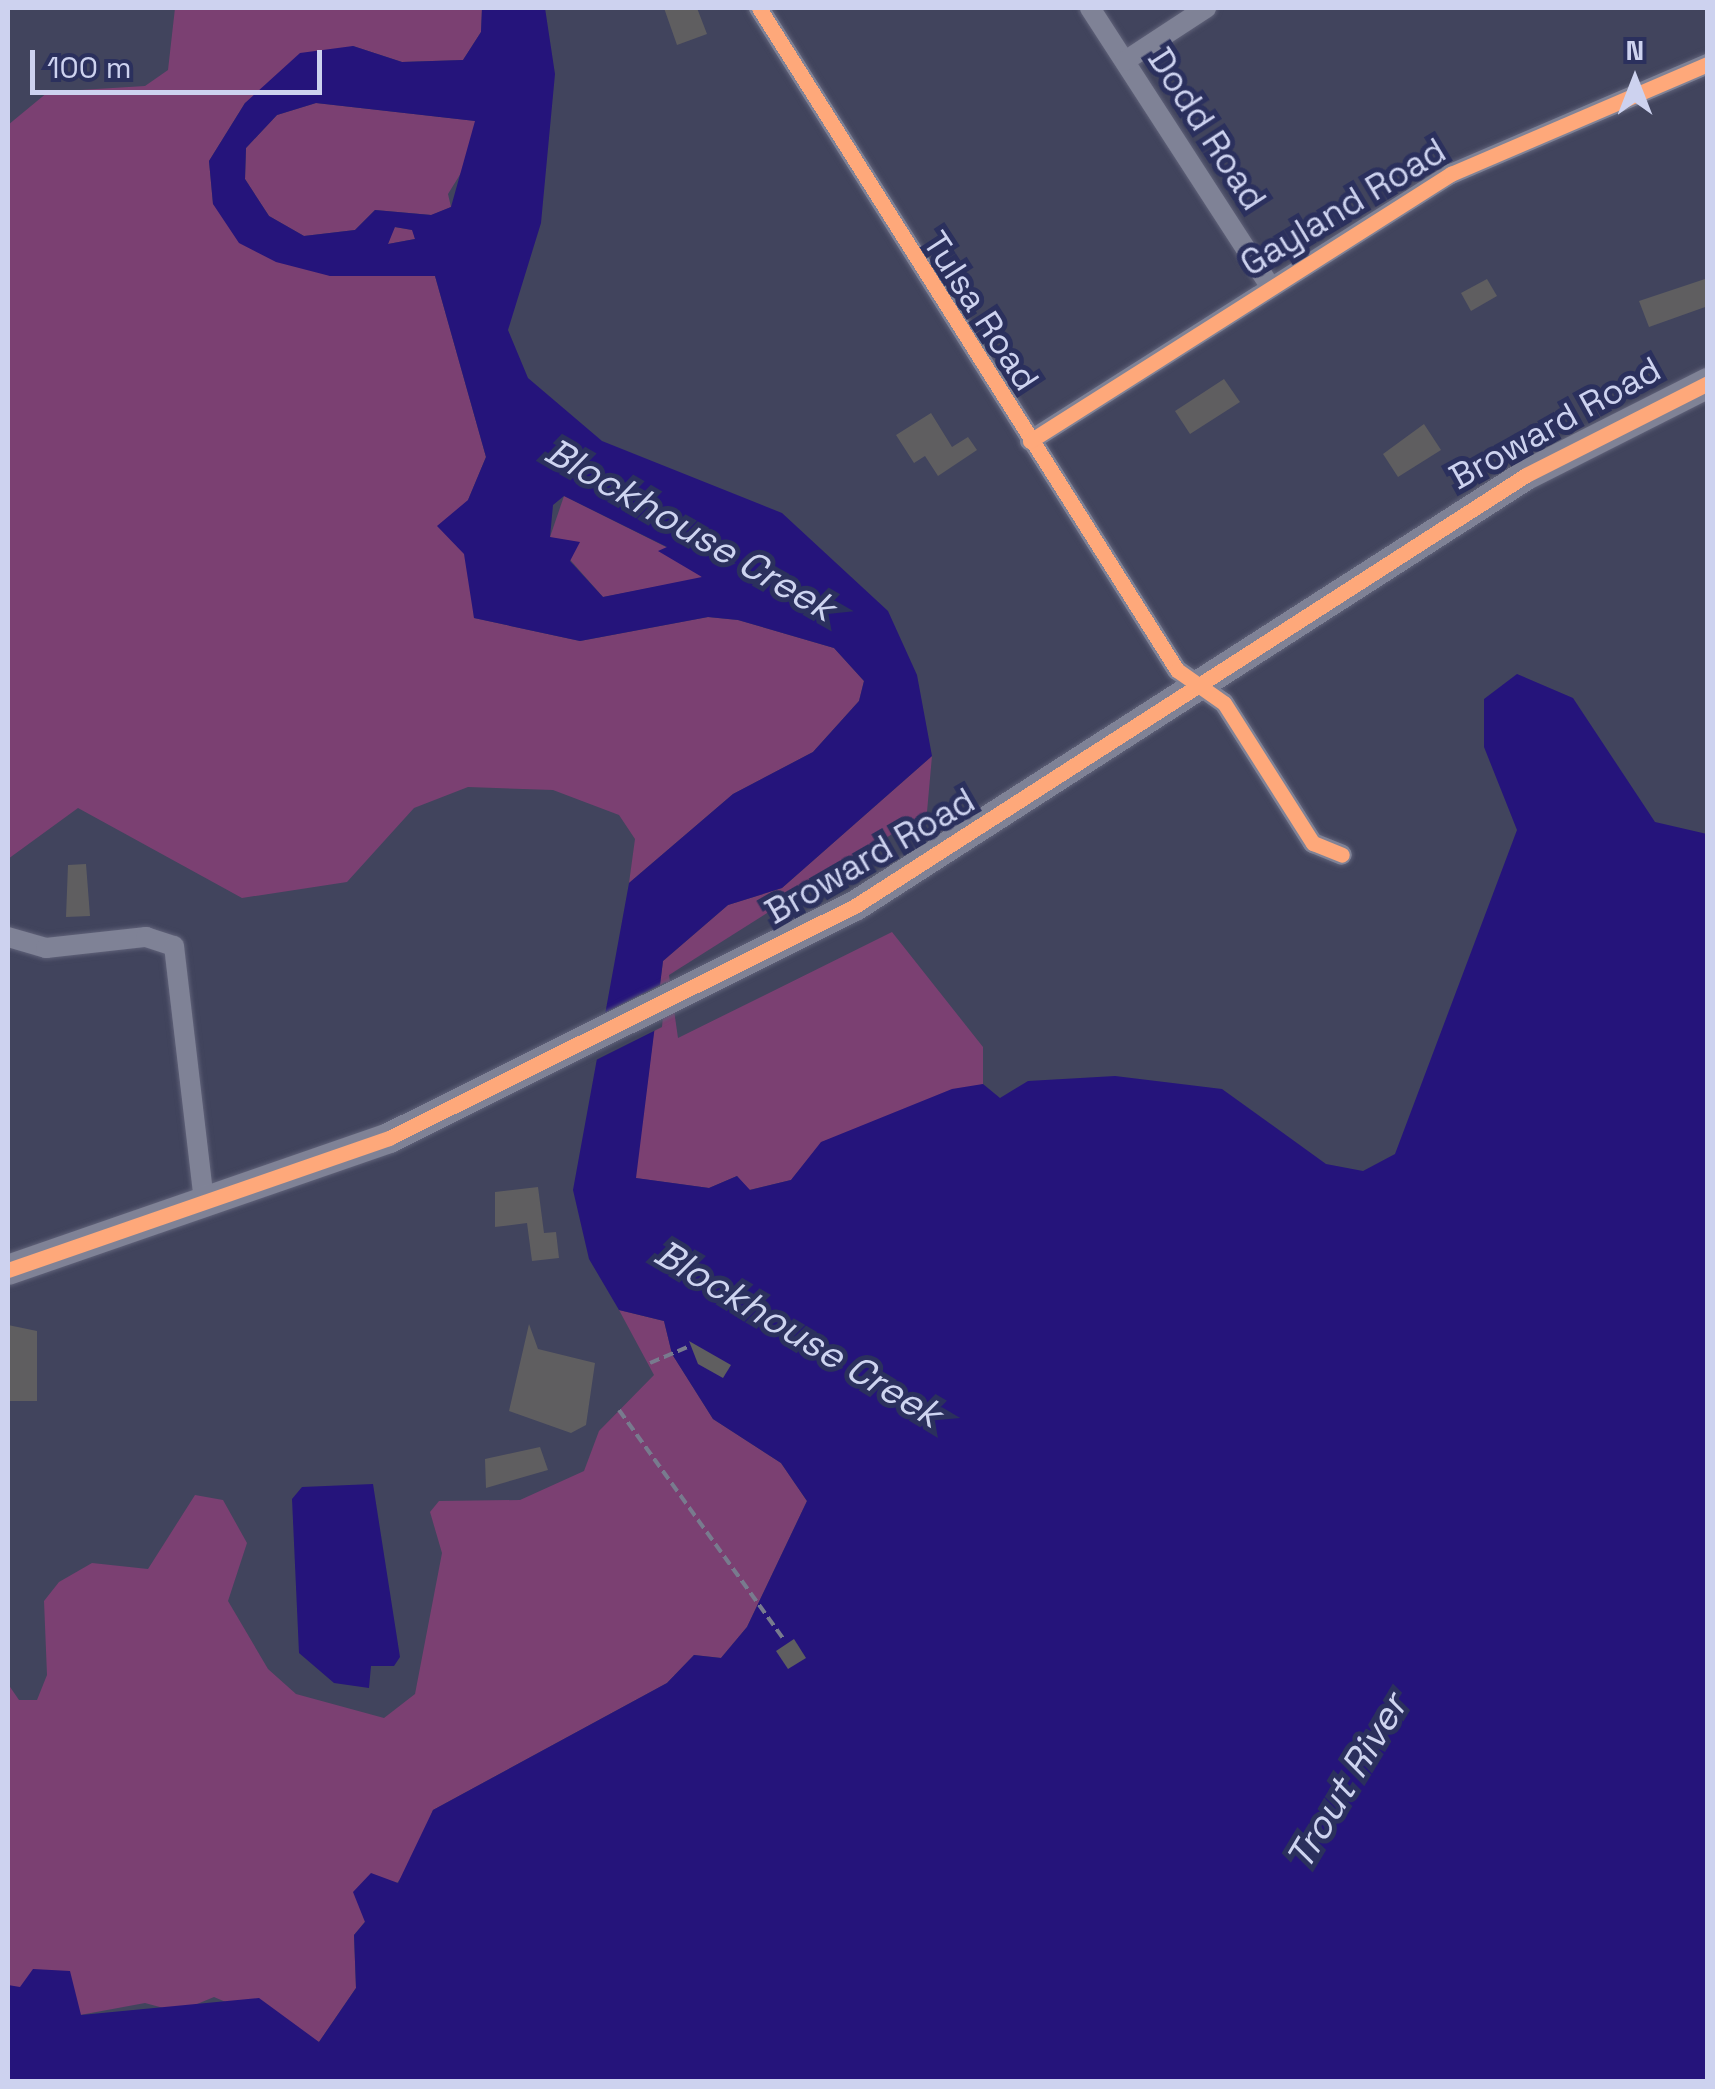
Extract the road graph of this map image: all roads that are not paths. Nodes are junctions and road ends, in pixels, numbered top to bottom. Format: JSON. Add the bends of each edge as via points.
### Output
{"nodes":[{"id":1,"x":759,"y":8,"type":"edge"},
{"id":2,"x":1090,"y":8,"type":"edge"},
{"id":3,"x":1206,"y":8,"type":"edge"},
{"id":4,"x":1125,"y":60,"type":"junction"},
{"id":5,"x":1708,"y":64,"type":"edge"},
{"id":6,"x":1270,"y":286,"type":"junction"},
{"id":7,"x":1708,"y":383,"type":"edge"},
{"id":8,"x":1030,"y":442,"type":"junction"},
{"id":9,"x":1199,"y":686,"type":"junction"},
{"id":10,"x":1342,"y":854,"type":"dead end"},
{"id":11,"x":8,"y":937,"type":"edge"},
{"id":12,"x":204,"y":1202,"type":"junction"},
{"id":13,"x":8,"y":1270,"type":"edge"}],
"edges":[{"from":1,"to":8,"type":"street","name":"Tulsa Road"},
{"from":2,"to":4,"type":"street","name":"Dodd Road"},
{"from":3,"to":4,"type":"street"},
{"from":4,"to":6,"type":"street","name":"Dodd Road"},
{"from":5,"to":6,"type":"street","name":"Gayland Road","via":[[1500,149]]},
{"from":6,"to":8,"type":"street","name":"Gayland Road"},
{"from":7,"to":9,"type":"main road","name":"Broward Road","via":[[1526,475]]},
{"from":8,"to":9,"type":"street","name":"Tulsa Road","via":[[1176,670]]},
{"from":9,"to":10,"type":"street","name":"Tulsa Road","via":[[1224,702],[1313,843]]},
{"from":9,"to":12,"type":"main road","name":"Broward Road","via":[[940,855],[675,998],[389,1138]]},
{"from":11,"to":12,"type":"street","via":[[46,948],[146,936],[174,946]]},
{"from":12,"to":13,"type":"main road","name":"Broward Road"}]}
